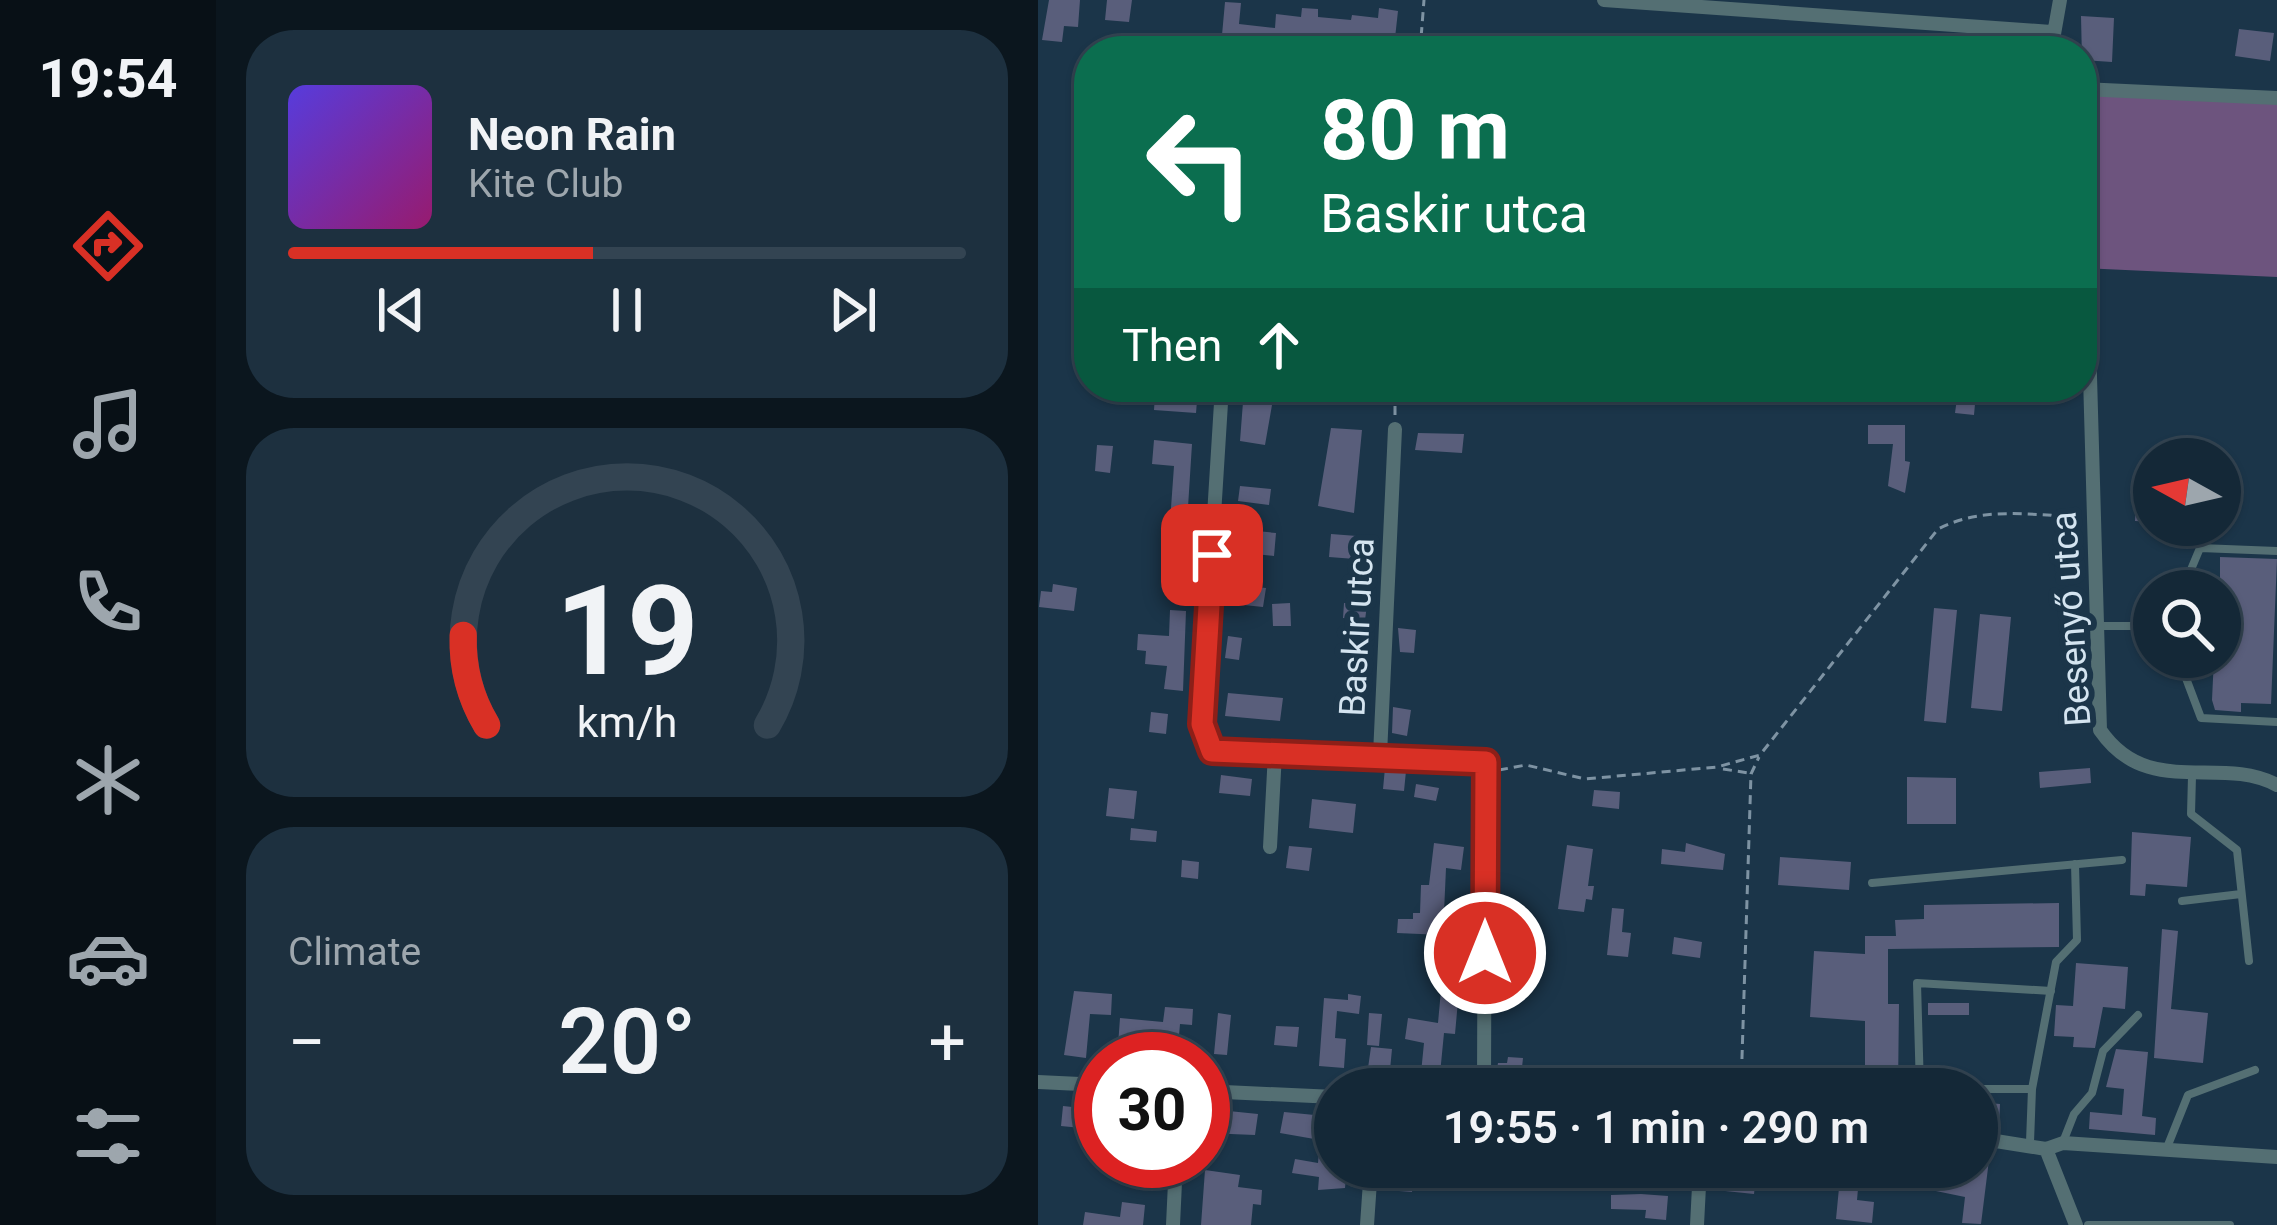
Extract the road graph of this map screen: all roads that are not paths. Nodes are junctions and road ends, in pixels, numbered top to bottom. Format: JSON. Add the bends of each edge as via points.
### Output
{"nodes":[{"id":1,"x":1604,"y":0,"type":"edge"},
{"id":2,"x":2060,"y":0,"type":"edge"},
{"id":3,"x":1808,"y":6,"type":"edge"},
{"id":4,"x":2051,"y":32,"type":"junction"},
{"id":5,"x":2051,"y":36,"type":"edge"},
{"id":6,"x":2097,"y":90,"type":"edge"},
{"id":7,"x":2277,"y":98,"type":"edge"},
{"id":8,"x":1221,"y":402,"type":"edge"},
{"id":9,"x":2090,"y":402,"type":"edge"},
{"id":10,"x":1395,"y":429,"type":"road end"},
{"id":11,"x":2277,"y":551,"type":"edge"},
{"id":12,"x":2191,"y":570,"type":"edge"},
{"id":13,"x":2097,"y":626,"type":"junction"},
{"id":14,"x":2133,"y":626,"type":"edge"},
{"id":15,"x":2186,"y":678,"type":"edge"},
{"id":16,"x":2277,"y":722,"type":"edge"},
{"id":17,"x":1275,"y":753,"type":"junction"},
{"id":18,"x":1380,"y":755,"type":"junction"},
{"id":19,"x":2192,"y":776,"type":"junction"},
{"id":20,"x":2277,"y":785,"type":"edge"},
{"id":21,"x":1270,"y":847,"type":"dead end"},
{"id":22,"x":2122,"y":860,"type":"dead end"},
{"id":23,"x":2075,"y":864,"type":"junction"},
{"id":24,"x":1872,"y":884,"type":"dead end"},
{"id":25,"x":2241,"y":894,"type":"junction"},
{"id":26,"x":2182,"y":901,"type":"dead end"},
{"id":27,"x":2249,"y":961,"type":"dead end"},
{"id":28,"x":2052,"y":991,"type":"junction"},
{"id":29,"x":2138,"y":1015,"type":"dead end"},
{"id":30,"x":1484,"y":1068,"type":"edge"},
{"id":31,"x":1919,"y":1068,"type":"edge"},
{"id":32,"x":2255,"y":1070,"type":"dead end"},
{"id":33,"x":1038,"y":1082,"type":"edge"},
{"id":34,"x":1074,"y":1084,"type":"edge"},
{"id":35,"x":1998,"y":1089,"type":"edge"},
{"id":36,"x":2032,"y":1089,"type":"junction"},
{"id":37,"x":1230,"y":1091,"type":"edge"},
{"id":38,"x":1314,"y":1096,"type":"edge"},
{"id":39,"x":1998,"y":1140,"type":"edge"},
{"id":40,"x":2030,"y":1142,"type":"junction"},
{"id":41,"x":2063,"y":1143,"type":"junction"},
{"id":42,"x":2046,"y":1149,"type":"junction"},
{"id":43,"x":2165,"y":1151,"type":"junction"},
{"id":44,"x":2277,"y":1157,"type":"edge"},
{"id":45,"x":1175,"y":1188,"type":"edge"},
{"id":46,"x":1370,"y":1188,"type":"edge"},
{"id":47,"x":1699,"y":1188,"type":"edge"},
{"id":48,"x":1173,"y":1225,"type":"edge"},
{"id":49,"x":1367,"y":1225,"type":"edge"},
{"id":50,"x":1697,"y":1225,"type":"edge"},
{"id":51,"x":2076,"y":1225,"type":"edge"},
{"id":52,"x":2087,"y":1225,"type":"edge"},
{"id":53,"x":2230,"y":1225,"type":"edge"}],
"edges":[{"from":1,"to":3,"type":"street"},
{"from":2,"to":4,"type":"street"},
{"from":3,"to":4,"type":"street"},
{"from":4,"to":5,"type":"street"},
{"from":6,"to":7,"type":"street"},
{"from":8,"to":17,"type":"street","via":[[1202,724],[1212,751]]},
{"from":9,"to":13,"type":"street","name":"Besenyő utca"},
{"from":10,"to":18,"type":"street","name":"Baskir utca"},
{"from":11,"to":12,"type":"lane","via":[[2200,548]]},
{"from":13,"to":14,"type":"lane"},
{"from":13,"to":19,"type":"street","name":"Besenyő utca","via":[[2100,730],[2130,759]]},
{"from":15,"to":16,"type":"lane","via":[[2201,718]]},
{"from":17,"to":18,"type":"street"},
{"from":17,"to":21,"type":"street"},
{"from":18,"to":30,"type":"street","name":"Baskir utca","via":[[1486,762]]},
{"from":19,"to":20,"type":"street","name":"Besenyő utca","via":[[2246,775]]},
{"from":19,"to":25,"type":"lane","via":[[2191,814],[2237,850]]},
{"from":22,"to":23,"type":"lane"},
{"from":23,"to":24,"type":"lane"},
{"from":23,"to":28,"type":"lane","via":[[2077,940],[2056,962]]},
{"from":25,"to":26,"type":"lane"},
{"from":25,"to":27,"type":"lane"},
{"from":28,"to":31,"type":"lane","via":[[1917,983]]},
{"from":28,"to":36,"type":"lane"},
{"from":29,"to":41,"type":"lane","via":[[2103,1051],[2092,1093]]},
{"from":32,"to":43,"type":"lane","via":[[2188,1095]]},
{"from":33,"to":34,"type":"street"},
{"from":35,"to":36,"type":"lane"},
{"from":36,"to":40,"type":"lane"},
{"from":37,"to":38,"type":"street"},
{"from":39,"to":40,"type":"street"},
{"from":40,"to":42,"type":"street"},
{"from":41,"to":42,"type":"street"},
{"from":41,"to":43,"type":"street"},
{"from":42,"to":51,"type":"street"},
{"from":43,"to":44,"type":"street"},
{"from":45,"to":48,"type":"street"},
{"from":46,"to":49,"type":"street"},
{"from":47,"to":50,"type":"street"},
{"from":52,"to":53,"type":"lane"}]}
